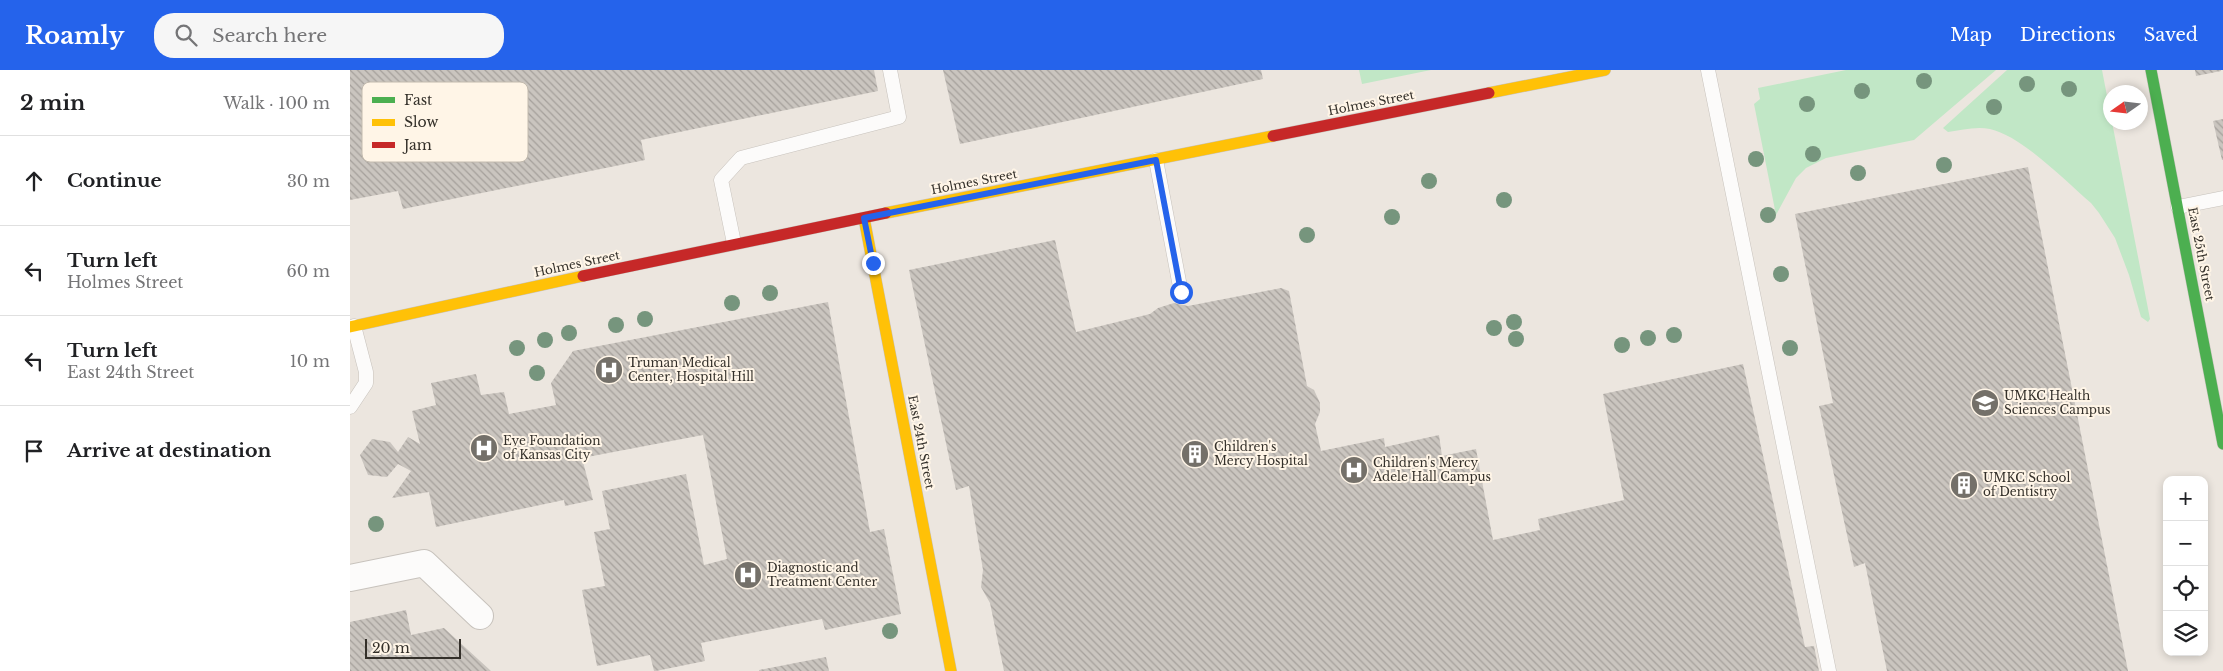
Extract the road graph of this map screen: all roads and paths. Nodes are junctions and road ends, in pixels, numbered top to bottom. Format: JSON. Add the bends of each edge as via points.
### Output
{"nodes":[{"id":1,"x":890,"y":70,"type":"edge"},
{"id":2,"x":1605,"y":70,"type":"edge"},
{"id":3,"x":1708,"y":70,"type":"edge"},
{"id":4,"x":2151,"y":70,"type":"edge"},
{"id":5,"x":1156,"y":160,"type":"junction"},
{"id":6,"x":2223,"y":198,"type":"edge"},
{"id":7,"x":2178,"y":207,"type":"junction"},
{"id":8,"x":864,"y":218,"type":"junction"},
{"id":9,"x":734,"y":243,"type":"junction"},
{"id":10,"x":1181,"y":292,"type":"dead end"},
{"id":11,"x":352,"y":327,"type":"edge"},
{"id":12,"x":350,"y":407,"type":"edge"},
{"id":13,"x":2223,"y":443,"type":"edge"},
{"id":14,"x":350,"y":578,"type":"edge"},
{"id":15,"x":480,"y":616,"type":"dead end"},
{"id":16,"x":951,"y":671,"type":"edge"},
{"id":17,"x":1829,"y":671,"type":"edge"}],
"edges":[{"from":1,"to":9,"type":"lane","via":[[899,117],[741,158],[721,180]]},
{"from":2,"to":5,"type":"street","name":"Holmes Street"},
{"from":3,"to":17,"type":"lane"},
{"from":4,"to":7,"type":"street","name":"East 25th Street"},
{"from":5,"to":8,"type":"street","name":"Holmes Street"},
{"from":5,"to":10,"type":"lane"},
{"from":6,"to":7,"type":"lane"},
{"from":7,"to":13,"type":"street","name":"East 25th Street"},
{"from":8,"to":9,"type":"street","name":"Holmes Street"},
{"from":8,"to":16,"type":"street","name":"East 24th Street"},
{"from":9,"to":11,"type":"street","name":"Holmes Street"},
{"from":11,"to":12,"type":"lane","via":[[366,372],[366,383]]},
{"from":14,"to":15,"type":"street","via":[[424,563]]}]}
